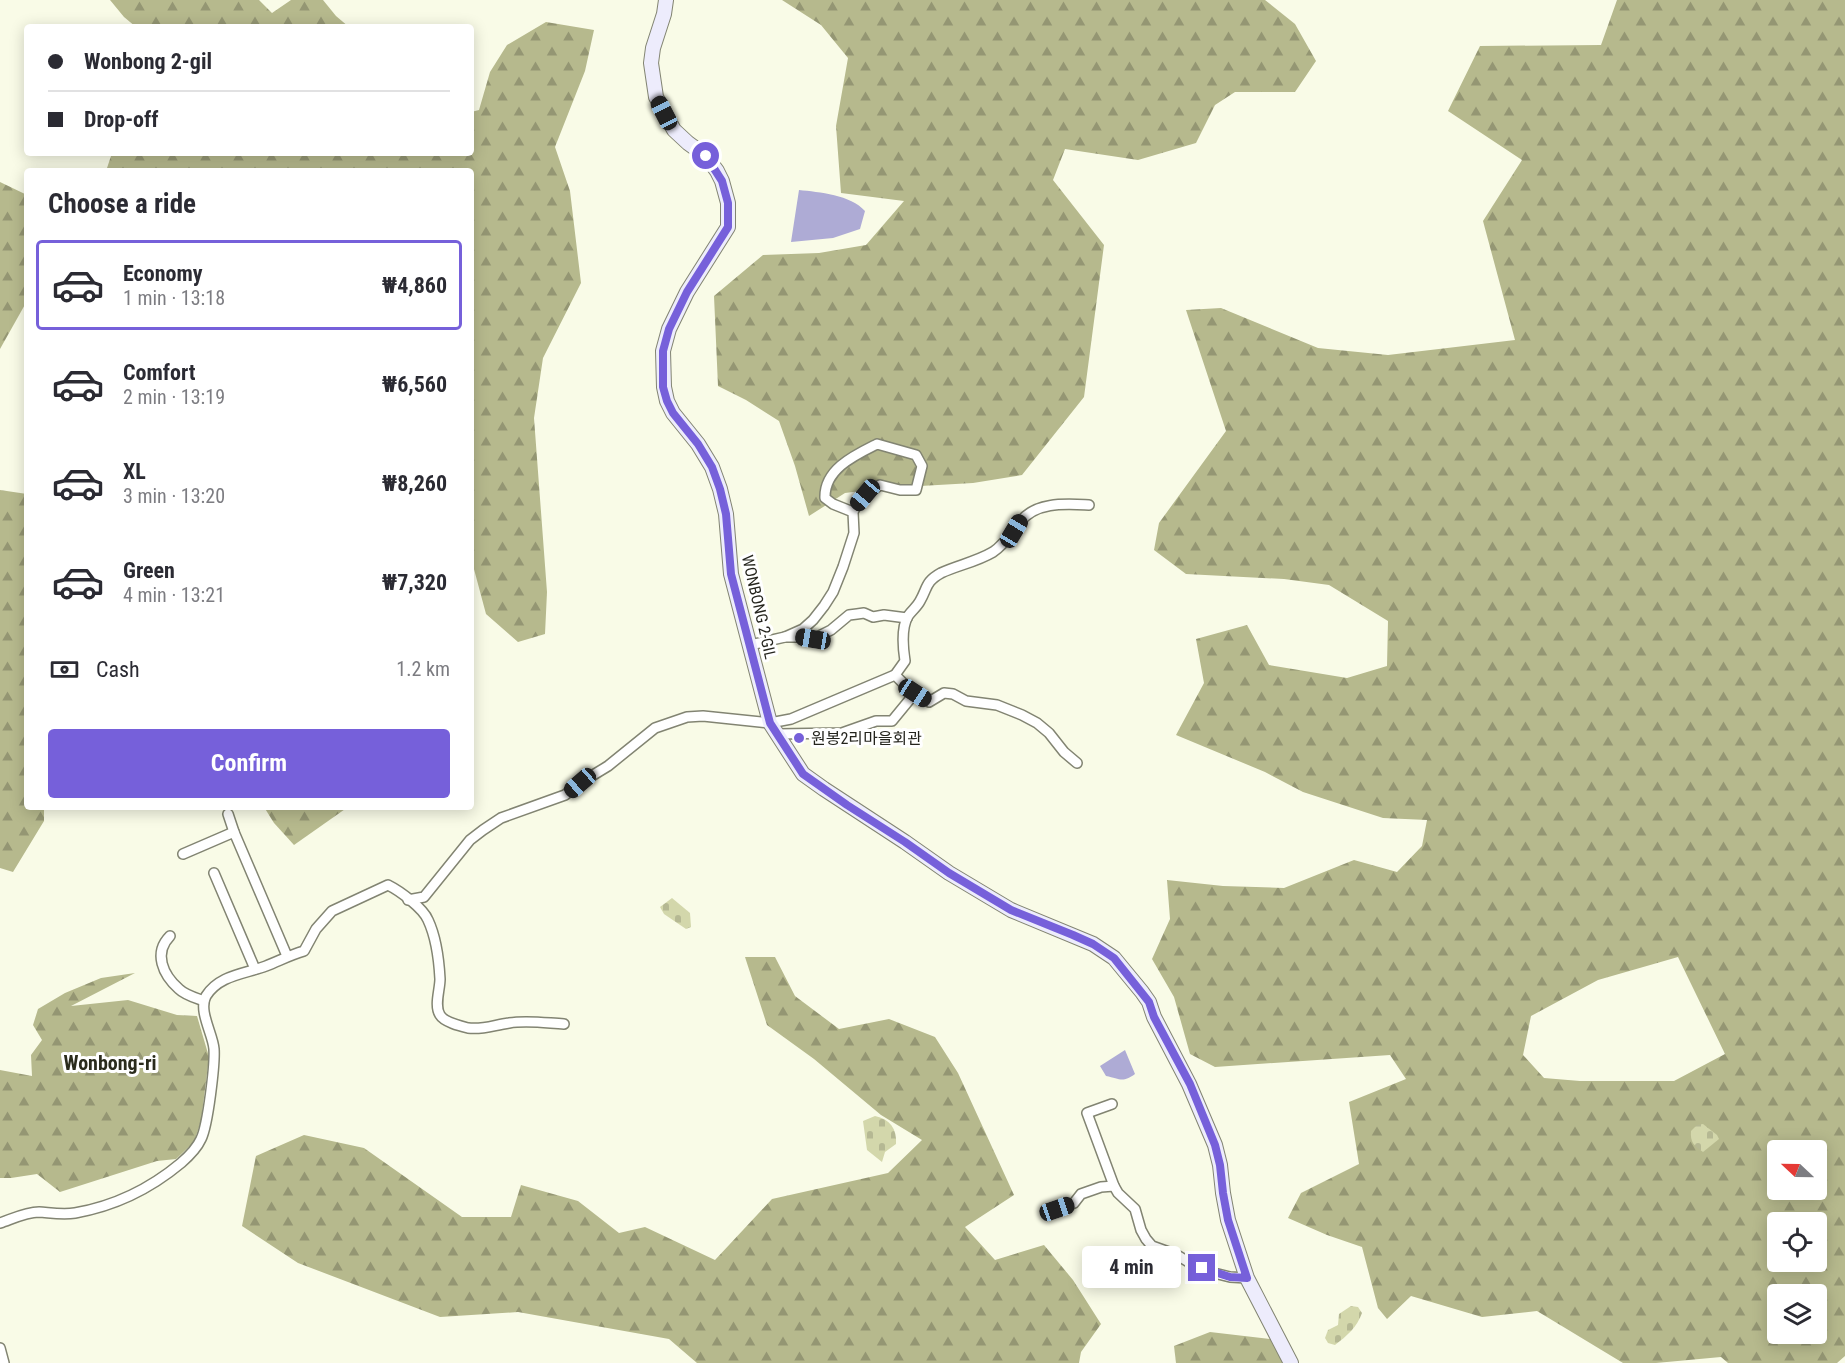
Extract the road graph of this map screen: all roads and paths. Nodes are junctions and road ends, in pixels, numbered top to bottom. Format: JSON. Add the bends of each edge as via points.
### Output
{"nodes":[{"id":1,"x":666,"y":0,"type":"edge"},
{"id":2,"x":1089,"y":505,"type":"dead end"},
{"id":3,"x":853,"y":513,"type":"junction"},
{"id":4,"x":907,"y":618,"type":"junction"},
{"id":5,"x":785,"y":637,"type":"junction"},
{"id":6,"x":750,"y":645,"type":"junction"},
{"id":7,"x":895,"y":675,"type":"junction"},
{"id":8,"x":915,"y":693,"type":"junction"},
{"id":9,"x":774,"y":729,"type":"junction"},
{"id":10,"x":1077,"y":763,"type":"dead end"},
{"id":11,"x":228,"y":814,"type":"dead end"},
{"id":12,"x":234,"y":832,"type":"junction"},
{"id":13,"x":183,"y":854,"type":"dead end"},
{"id":14,"x":214,"y":873,"type":"dead end"},
{"id":15,"x":408,"y":900,"type":"junction"},
{"id":16,"x":170,"y":936,"type":"dead end"},
{"id":17,"x":287,"y":956,"type":"junction"},
{"id":18,"x":255,"y":969,"type":"junction"},
{"id":19,"x":204,"y":1001,"type":"junction"},
{"id":20,"x":564,"y":1024,"type":"dead end"},
{"id":21,"x":1112,"y":1104,"type":"dead end"},
{"id":22,"x":1114,"y":1185,"type":"junction"},
{"id":23,"x":1057,"y":1209,"type":"dead end"},
{"id":24,"x":0,"y":1223,"type":"edge"},
{"id":25,"x":1247,"y":1278,"type":"junction"},
{"id":26,"x":0,"y":1348,"type":"edge"},
{"id":27,"x":4,"y":1363,"type":"edge"},
{"id":28,"x":1291,"y":1363,"type":"edge"}],
"edges":[{"from":1,"to":6,"type":"main road","name":"WONBONG 2-GIL","via":[[651,63],[656,97],[674,130],[706,156],[720,178],[728,203],[728,227],[669,329],[663,351],[663,387],[673,413],[698,444],[720,489],[731,574]]},
{"from":2,"to":4,"type":"street","via":[[1051,505],[1030,512],[994,551],[928,581],[920,602]]},
{"from":3,"to":3,"type":"street","via":[[825,498],[824,486],[836,470],[877,444],[916,455],[922,466],[916,490],[880,485],[865,495]]},
{"from":3,"to":5,"type":"street","via":[[854,533],[832,592],[813,620]]},
{"from":4,"to":5,"type":"street","via":[[849,615],[813,639]]},
{"from":4,"to":7,"type":"street","via":[[904,661]]},
{"from":5,"to":6,"type":"street"},
{"from":6,"to":9,"type":"main road","name":"WONBONG 2-GIL"},
{"from":7,"to":8,"type":"street"},
{"from":7,"to":9,"type":"street"},
{"from":8,"to":9,"type":"street","via":[[892,722],[876,721],[842,733]]},
{"from":8,"to":10,"type":"street","via":[[929,702],[944,693],[953,694],[1022,715],[1049,733]]},
{"from":9,"to":15,"type":"street","via":[[703,716],[655,728],[565,795],[501,818],[483,830],[470,840],[424,897]]},
{"from":9,"to":25,"type":"main road","name":"WONBONG 2-GIL","via":[[803,774],[847,805],[1011,910],[1093,944],[1114,958],[1149,1002],[1190,1084],[1215,1145],[1228,1220]]},
{"from":11,"to":12,"type":"street"},
{"from":12,"to":13,"type":"street"},
{"from":12,"to":17,"type":"street"},
{"from":14,"to":18,"type":"street"},
{"from":15,"to":17,"type":"street","via":[[388,885],[373,890],[332,911],[304,951]]},
{"from":15,"to":20,"type":"street","via":[[428,918],[440,980],[438,1013],[444,1019],[481,1029],[509,1023]]},
{"from":16,"to":19,"type":"street","via":[[161,949],[163,968],[180,990]]},
{"from":17,"to":18,"type":"street"},
{"from":18,"to":19,"type":"street","via":[[217,983]]},
{"from":19,"to":24,"type":"street","via":[[214,1048],[206,1120],[194,1150],[135,1195],[76,1213],[38,1212]]},
{"from":21,"to":22,"type":"street","via":[[1087,1113]]},
{"from":22,"to":23,"type":"street","via":[[1081,1194],[1074,1203]]},
{"from":22,"to":25,"type":"street","via":[[1135,1209],[1141,1230],[1152,1246],[1214,1273]]},
{"from":25,"to":28,"type":"main road","name":"WONBONG 2-GIL"},
{"from":26,"to":27,"type":"street"}]}
